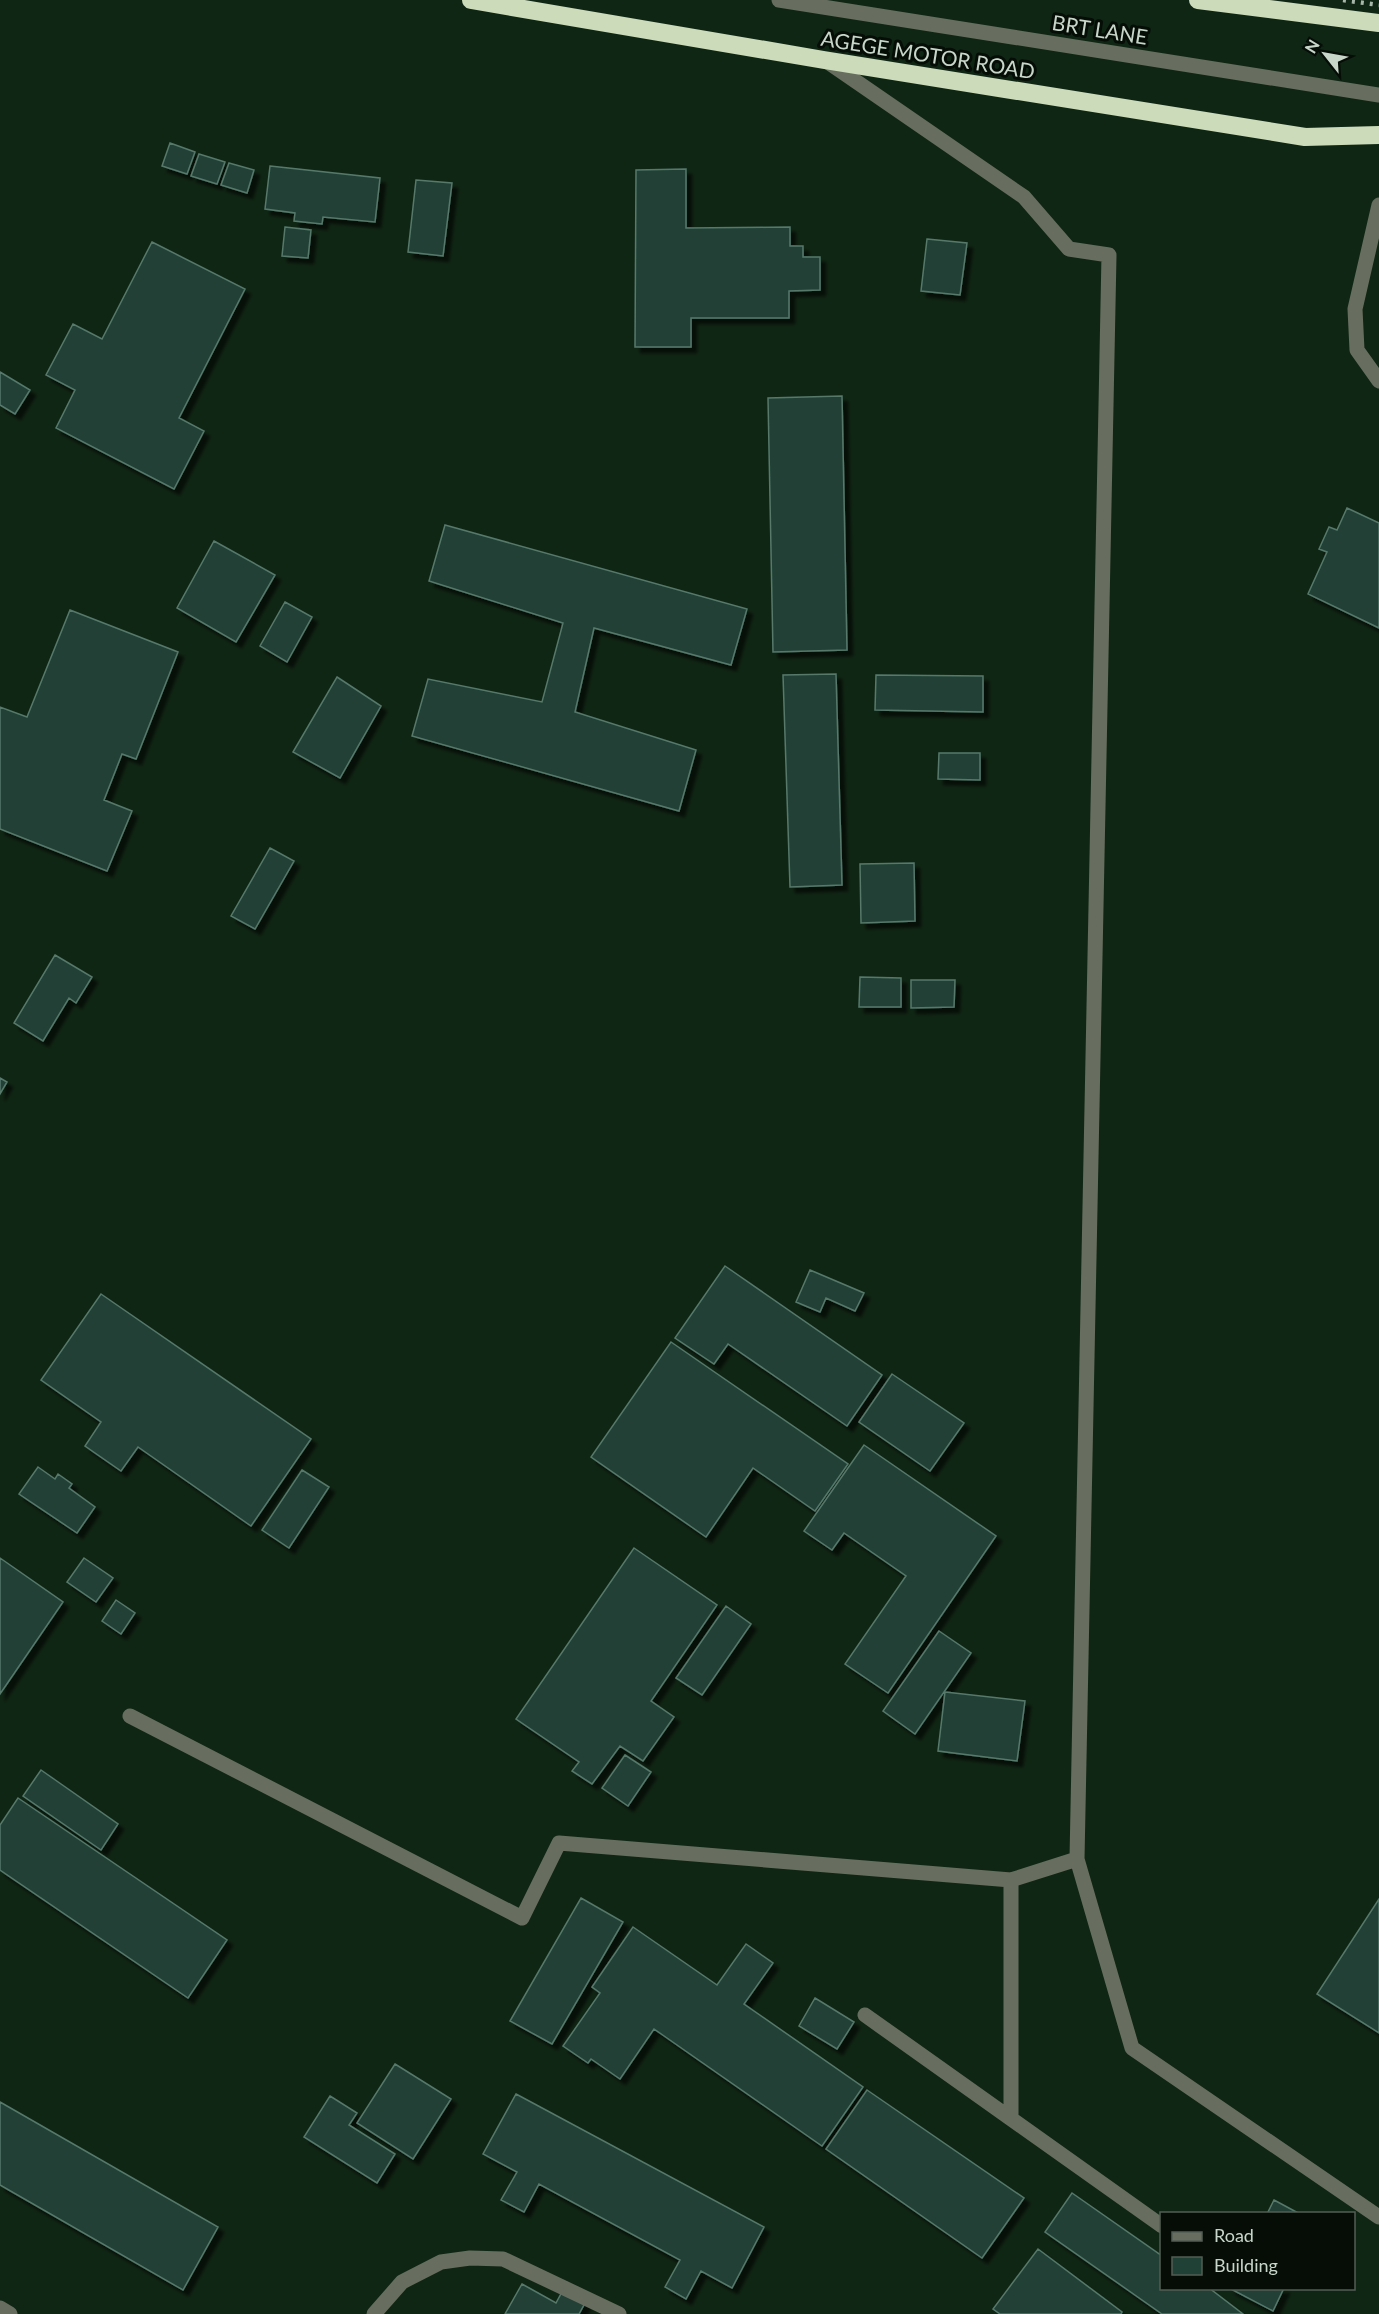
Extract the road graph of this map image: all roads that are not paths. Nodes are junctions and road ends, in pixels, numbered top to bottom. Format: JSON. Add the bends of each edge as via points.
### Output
{"nodes":[{"id":1,"x":471,"y":0,"type":"edge"},
{"id":2,"x":779,"y":0,"type":"edge"},
{"id":3,"x":1198,"y":0,"type":"edge"},
{"id":4,"x":1379,"y":23,"type":"edge"},
{"id":5,"x":824,"y":60,"type":"junction"},
{"id":6,"x":1379,"y":94,"type":"edge"},
{"id":7,"x":1379,"y":135,"type":"edge"},
{"id":8,"x":1379,"y":205,"type":"edge"},
{"id":9,"x":1379,"y":381,"type":"edge"},
{"id":10,"x":130,"y":1716,"type":"dead end"},
{"id":11,"x":1077,"y":1859,"type":"junction"},
{"id":12,"x":1011,"y":1880,"type":"junction"},
{"id":13,"x":865,"y":2015,"type":"dead end"},
{"id":14,"x":1011,"y":2118,"type":"junction"},
{"id":15,"x":1379,"y":2217,"type":"edge"},
{"id":16,"x":1160,"y":2225,"type":"edge"},
{"id":17,"x":0,"y":2308,"type":"edge"},
{"id":18,"x":10,"y":2314,"type":"edge"},
{"id":19,"x":374,"y":2314,"type":"edge"},
{"id":20,"x":619,"y":2314,"type":"edge"}],
"edges":[{"from":1,"to":5,"type":"highway","name":"AGEGE MOTOR ROAD"},
{"from":2,"to":6,"type":"street","name":"BRT LANE"},
{"from":3,"to":4,"type":"highway"},
{"from":5,"to":7,"type":"highway","name":"AGEGE MOTOR ROAD","via":[[1305,137]]},
{"from":5,"to":11,"type":"street","via":[[1024,198],[1069,249],[1109,255]]},
{"from":8,"to":9,"type":"street","via":[[1355,309],[1357,350]]},
{"from":10,"to":12,"type":"street","via":[[522,1918],[559,1843]]},
{"from":11,"to":12,"type":"street"},
{"from":11,"to":15,"type":"street","via":[[1132,2048]]},
{"from":12,"to":14,"type":"street"},
{"from":13,"to":14,"type":"street"},
{"from":14,"to":16,"type":"street"},
{"from":17,"to":18,"type":"street"},
{"from":19,"to":20,"type":"street","via":[[402,2282],[441,2262],[471,2258],[503,2259]]}]}
